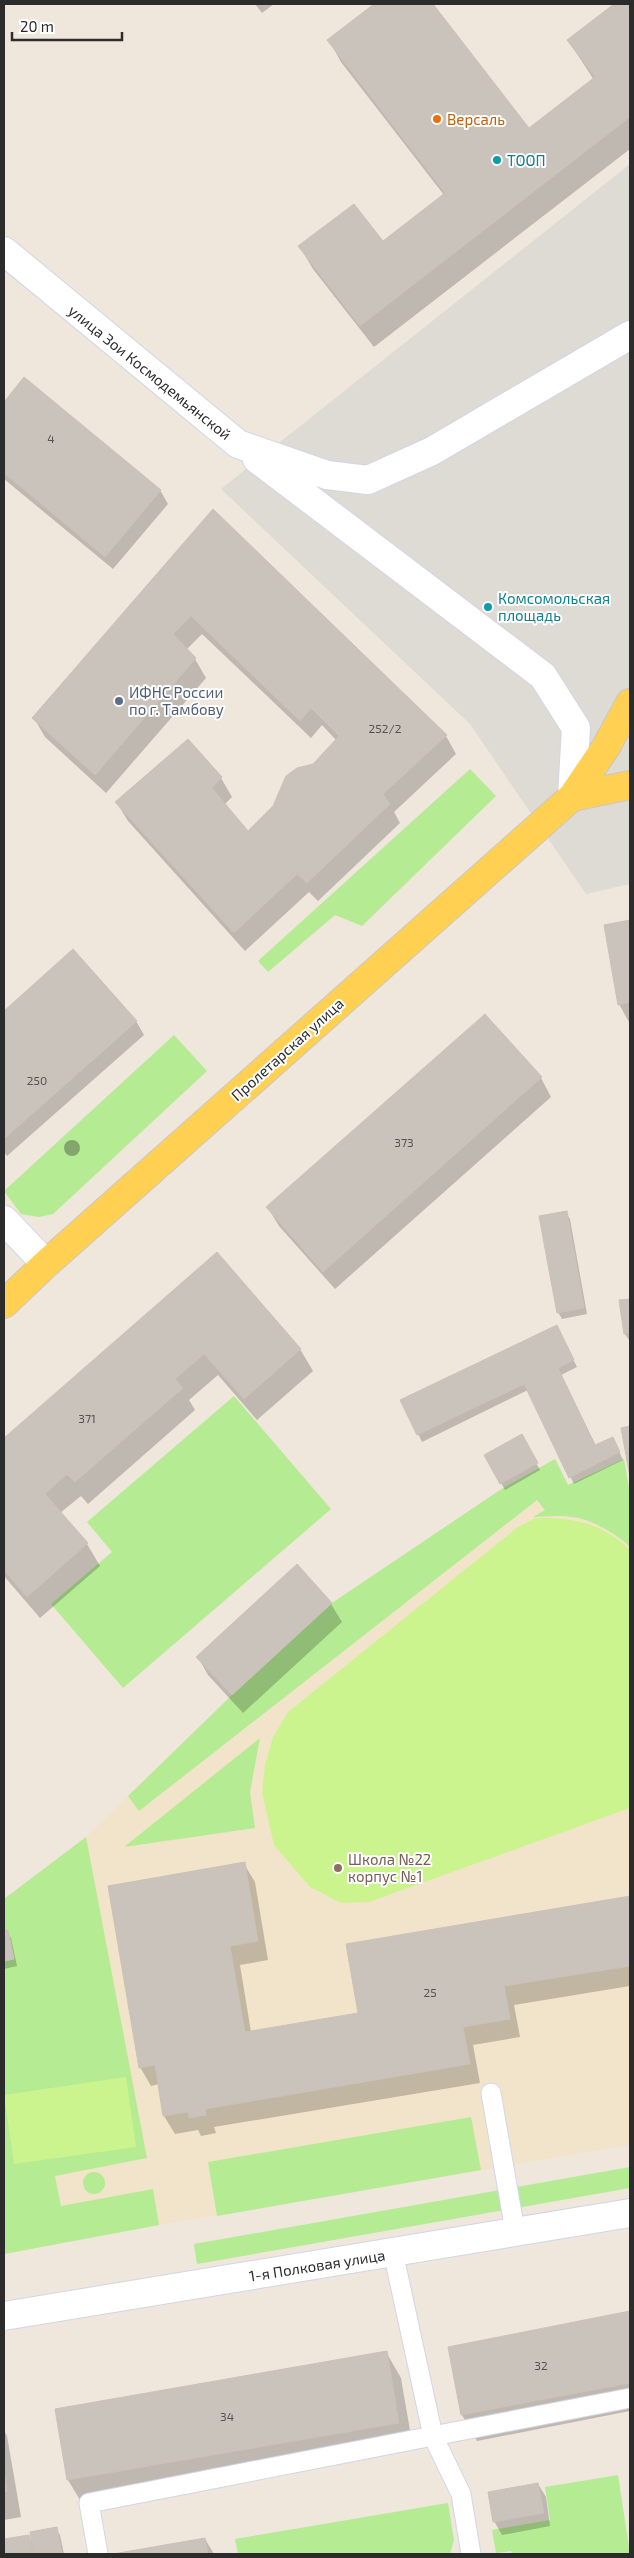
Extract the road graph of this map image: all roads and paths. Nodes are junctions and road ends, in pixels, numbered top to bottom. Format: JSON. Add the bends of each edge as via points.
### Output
{"nodes":[{"id":1,"x":4,"y":251,"type":"edge"},
{"id":2,"x":630,"y":335,"type":"edge"},
{"id":3,"x":238,"y":444,"type":"junction"},
{"id":4,"x":630,"y":703,"type":"edge"},
{"id":5,"x":630,"y":785,"type":"edge"},
{"id":6,"x":572,"y":797,"type":"junction"},
{"id":7,"x":4,"y":1220,"type":"edge"},
{"id":8,"x":46,"y":1264,"type":"junction"},
{"id":9,"x":4,"y":1304,"type":"edge"},
{"id":10,"x":490,"y":2093,"type":"dead end"},
{"id":11,"x":630,"y":2213,"type":"edge"},
{"id":12,"x":515,"y":2232,"type":"junction"},
{"id":13,"x":393,"y":2252,"type":"junction"},
{"id":14,"x":4,"y":2316,"type":"edge"},
{"id":15,"x":630,"y":2398,"type":"edge"},
{"id":16,"x":434,"y":2436,"type":"junction"},
{"id":17,"x":98,"y":2554,"type":"edge"},
{"id":18,"x":471,"y":2554,"type":"edge"}],
"edges":[{"from":1,"to":3,"type":"street","name":"улица Зои Космодемьянской"},
{"from":2,"to":3,"type":"street","name":"улица Зои Космодемьянской","via":[[432,450],[368,480],[327,475]]},
{"from":3,"to":6,"type":"street","via":[[543,676],[576,728]]},
{"from":4,"to":6,"type":"main road","name":"Пролетарская улица","via":[[606,747]]},
{"from":5,"to":6,"type":"main road"},
{"from":6,"to":8,"type":"main road","name":"Пролетарская улица"},
{"from":7,"to":8,"type":"street"},
{"from":8,"to":9,"type":"main road","name":"Пролетарская улица"},
{"from":10,"to":12,"type":"lane"},
{"from":11,"to":12,"type":"street","name":"1-я Полковая улица"},
{"from":12,"to":13,"type":"street","name":"1-я Полковая улица"},
{"from":13,"to":14,"type":"street","name":"1-я Полковая улица"},
{"from":13,"to":16,"type":"lane"},
{"from":15,"to":16,"type":"lane"},
{"from":16,"to":17,"type":"lane","via":[[89,2503]]},
{"from":16,"to":18,"type":"lane","via":[[461,2494]]}]}
